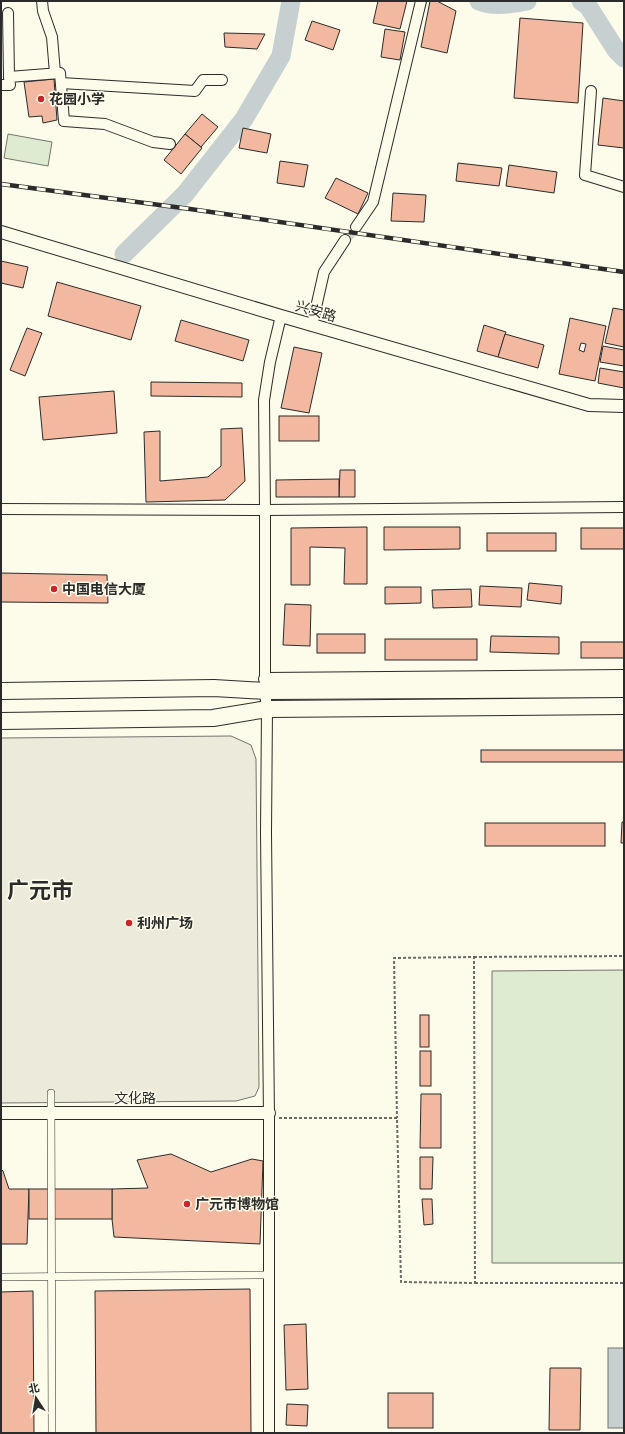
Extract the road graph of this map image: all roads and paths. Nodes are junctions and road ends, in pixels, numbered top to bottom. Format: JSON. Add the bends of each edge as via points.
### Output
{"nodes":[{"id":1,"x":42,"y":1,"type":"edge"},
{"id":2,"x":421,"y":1,"type":"edge"},
{"id":3,"x":8,"y":13,"type":"dead end"},
{"id":4,"x":55,"y":73,"type":"junction"},
{"id":5,"x":9,"y":77,"type":"junction"},
{"id":6,"x":222,"y":80,"type":"dead end"},
{"id":7,"x":61,"y":83,"type":"junction"},
{"id":8,"x":1,"y":85,"type":"edge"},
{"id":9,"x":591,"y":91,"type":"dead end"},
{"id":10,"x":170,"y":144,"type":"dead end"},
{"id":11,"x":624,"y":187,"type":"edge"},
{"id":12,"x":356,"y":227,"type":"tunnel mouth"},
{"id":13,"x":1,"y":232,"type":"edge"},
{"id":14,"x":345,"y":240,"type":"tunnel mouth"},
{"id":15,"x":281,"y":316,"type":"junction"},
{"id":16,"x":312,"y":325,"type":"junction"},
{"id":17,"x":624,"y":406,"type":"edge"},
{"id":18,"x":624,"y":507,"type":"edge"},
{"id":19,"x":1,"y":509,"type":"edge"},
{"id":20,"x":265,"y":510,"type":"junction"},
{"id":21,"x":624,"y":676,"type":"edge"},
{"id":22,"x":265,"y":685,"type":"junction"},
{"id":23,"x":624,"y":689,"type":"edge"},
{"id":24,"x":1,"y":691,"type":"edge"},
{"id":25,"x":624,"y":706,"type":"edge"},
{"id":26,"x":267,"y":709,"type":"junction"},
{"id":27,"x":1,"y":721,"type":"edge"},
{"id":28,"x":624,"y":956,"type":"edge"},
{"id":29,"x":474,"y":957,"type":"junction"},
{"id":30,"x":52,"y":1093,"type":"dead end"},
{"id":31,"x":1,"y":1113,"type":"edge"},
{"id":32,"x":52,"y":1113,"type":"junction"},
{"id":33,"x":269,"y":1116,"type":"junction"},
{"id":34,"x":397,"y":1118,"type":"junction"},
{"id":35,"x":269,"y":1275,"type":"junction"},
{"id":36,"x":52,"y":1276,"type":"junction"},
{"id":37,"x":1,"y":1277,"type":"edge"},
{"id":38,"x":475,"y":1283,"type":"junction"},
{"id":39,"x":624,"y":1283,"type":"edge"},
{"id":40,"x":52,"y":1433,"type":"edge"},
{"id":41,"x":269,"y":1433,"type":"edge"}],
"edges":[{"from":1,"to":4,"type":"street","via":[[52,37]]},
{"from":2,"to":12,"type":"street","via":[[373,202]]},
{"from":3,"to":5,"type":"street"},
{"from":4,"to":5,"type":"street"},
{"from":4,"to":7,"type":"street","via":[[60,73]]},
{"from":5,"to":8,"type":"street","via":[[10,85]]},
{"from":6,"to":7,"type":"street","via":[[202,80],[195,91]]},
{"from":7,"to":10,"type":"street","via":[[64,121],[105,124],[153,142]]},
{"from":9,"to":11,"type":"street","via":[[585,175]]},
{"from":13,"to":15,"type":"street","name":"兴安路"},
{"from":14,"to":16,"type":"street","via":[[324,272]]},
{"from":15,"to":16,"type":"street","name":"兴安路"},
{"from":15,"to":20,"type":"street","via":[[264,400]]},
{"from":16,"to":17,"type":"street","name":"兴安路","via":[[588,405]]},
{"from":18,"to":20,"type":"street"},
{"from":19,"to":20,"type":"street"},
{"from":20,"to":22,"type":"street"},
{"from":21,"to":22,"type":"street"},
{"from":22,"to":23,"type":"highway"},
{"from":22,"to":24,"type":"highway"},
{"from":22,"to":26,"type":"street"},
{"from":25,"to":26,"type":"highway"},
{"from":26,"to":27,"type":"highway","via":[[213,718]]},
{"from":26,"to":33,"type":"street"},
{"from":28,"to":29,"type":"path"},
{"from":29,"to":34,"type":"path","via":[[394,958]]},
{"from":29,"to":38,"type":"path"},
{"from":30,"to":32,"type":"street"},
{"from":31,"to":32,"type":"street","name":"文化路"},
{"from":32,"to":33,"type":"street","name":"文化路"},
{"from":32,"to":36,"type":"street"},
{"from":33,"to":34,"type":"path"},
{"from":33,"to":35,"type":"street"},
{"from":34,"to":38,"type":"path","via":[[401,1282]]},
{"from":35,"to":36,"type":"street"},
{"from":35,"to":41,"type":"street"},
{"from":36,"to":37,"type":"street"},
{"from":36,"to":40,"type":"street"},
{"from":38,"to":39,"type":"path"}]}
